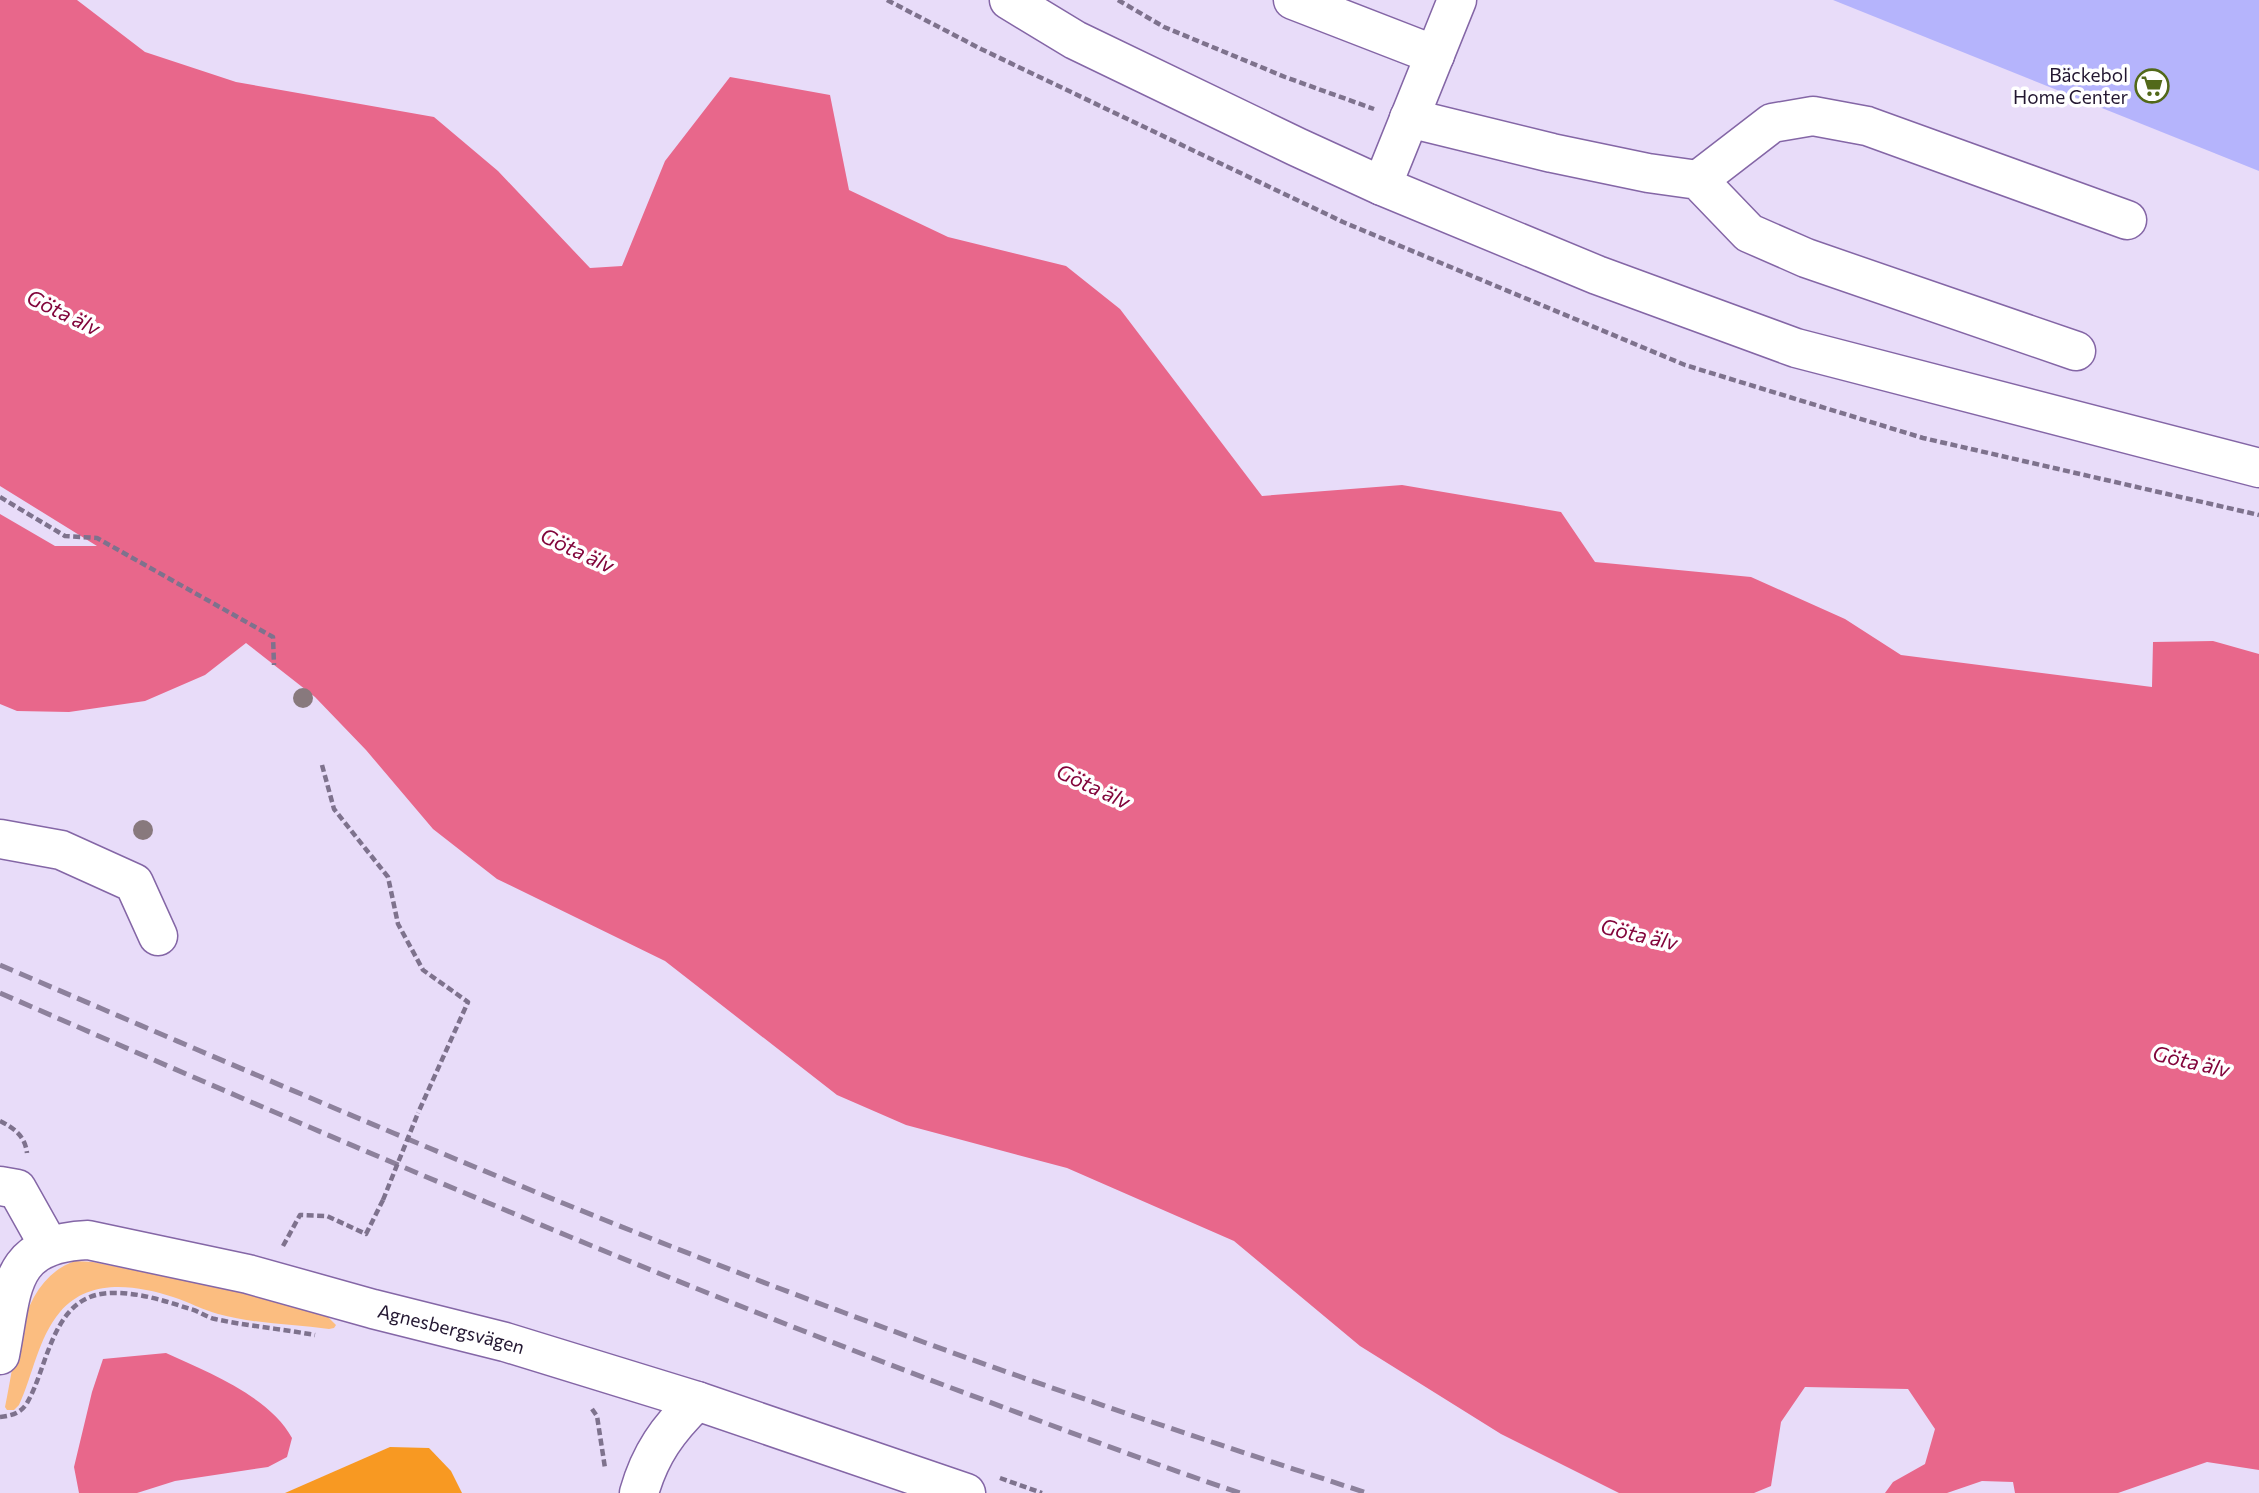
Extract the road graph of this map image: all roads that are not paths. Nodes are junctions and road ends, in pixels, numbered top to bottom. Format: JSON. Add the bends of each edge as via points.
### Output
{"nodes":[{"id":1,"x":1009,"y":0,"type":"edge"},
{"id":2,"x":1293,"y":0,"type":"edge"},
{"id":3,"x":1457,"y":0,"type":"edge"},
{"id":4,"x":1435,"y":55,"type":"junction"},
{"id":5,"x":1409,"y":118,"type":"junction"},
{"id":6,"x":1698,"y":180,"type":"junction"},
{"id":7,"x":1382,"y":186,"type":"junction"},
{"id":8,"x":2127,"y":220,"type":"dead end"},
{"id":9,"x":2076,"y":351,"type":"dead end"},
{"id":10,"x":2259,"y":468,"type":"edge"},
{"id":11,"x":0,"y":839,"type":"edge"},
{"id":12,"x":158,"y":936,"type":"dead end"},
{"id":13,"x":0,"y":1186,"type":"edge"},
{"id":14,"x":49,"y":1246,"type":"junction"},
{"id":15,"x":0,"y":1355,"type":"edge"},
{"id":16,"x":697,"y":1401,"type":"junction"},
{"id":17,"x":886,"y":1481,"type":"edge"},
{"id":18,"x":623,"y":1484,"type":"edge"},
{"id":19,"x":966,"y":1493,"type":"edge"}],
"edges":[{"from":1,"to":7,"type":"street","via":[[1075,40]]},
{"from":2,"to":4,"type":"street"},
{"from":3,"to":4,"type":"street"},
{"from":4,"to":5,"type":"street"},
{"from":5,"to":6,"type":"street","via":[[1552,153]]},
{"from":5,"to":7,"type":"street"},
{"from":6,"to":8,"type":"street","via":[[1772,123],[1813,116],[1867,126]]},
{"from":6,"to":9,"type":"street","via":[[1749,233],[1806,258]]},
{"from":7,"to":10,"type":"street","via":[[1597,275],[1796,348]]},
{"from":11,"to":12,"type":"street","via":[[61,850],[134,883]]},
{"from":13,"to":14,"type":"street","via":[[17,1189]]},
{"from":14,"to":15,"type":"street","name":"Agnesbergsvägen","via":[[25,1261],[18,1275]]},
{"from":14,"to":16,"type":"street","name":"Agnesbergsvägen","via":[[88,1240],[248,1274],[505,1342]]},
{"from":16,"to":17,"type":"street","name":"Agnesbergsvägen"},
{"from":16,"to":18,"type":"street","via":[[671,1427],[646,1468]]},
{"from":17,"to":19,"type":"street","name":"Agnesbergsvägen"}]}
